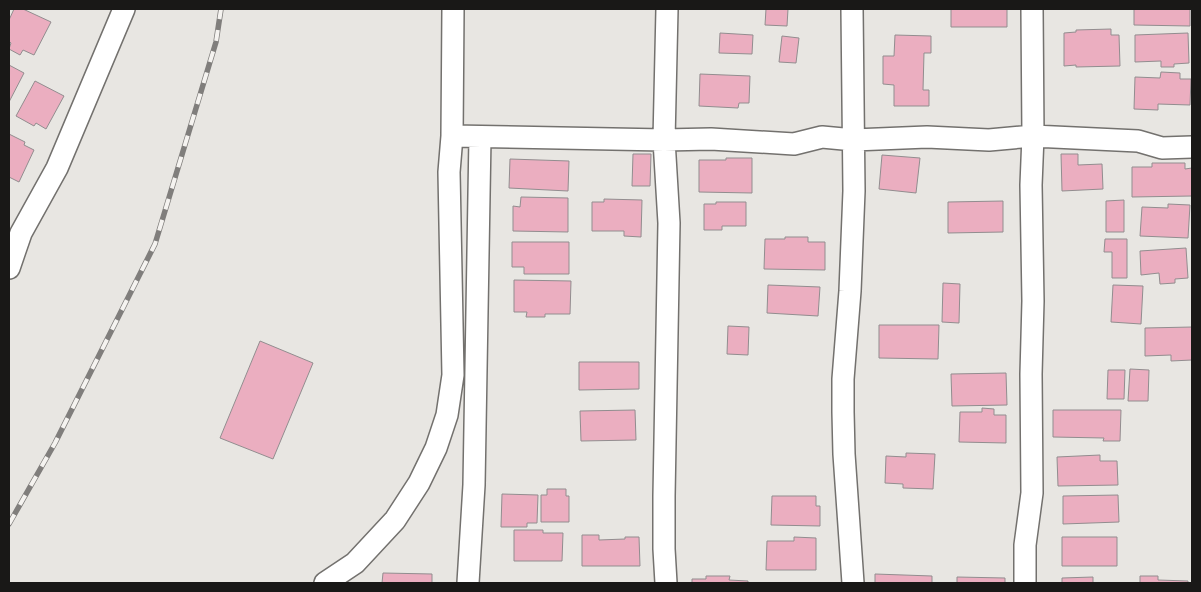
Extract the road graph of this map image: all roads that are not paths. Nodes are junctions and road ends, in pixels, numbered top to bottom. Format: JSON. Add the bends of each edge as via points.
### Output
{"nodes":[{"id":1,"x":124,"y":9,"type":"edge"},
{"id":2,"x":453,"y":9,"type":"edge"},
{"id":3,"x":667,"y":9,"type":"edge"},
{"id":4,"x":852,"y":9,"type":"edge"},
{"id":5,"x":1032,"y":9,"type":"edge"},
{"id":6,"x":452,"y":136,"type":"junction"},
{"id":7,"x":1033,"y":136,"type":"junction"},
{"id":8,"x":480,"y":137,"type":"junction"},
{"id":9,"x":664,"y":140,"type":"junction"},
{"id":10,"x":854,"y":140,"type":"junction"},
{"id":11,"x":1192,"y":148,"type":"edge"},
{"id":12,"x":9,"y":268,"type":"edge"},
{"id":13,"x":325,"y":583,"type":"edge"},
{"id":14,"x":468,"y":583,"type":"edge"},
{"id":15,"x":666,"y":583,"type":"edge"},
{"id":16,"x":853,"y":583,"type":"edge"},
{"id":17,"x":1025,"y":583,"type":"edge"}],
"edges":[{"from":1,"to":12,"type":"street","via":[[61,159],[21,232]]},
{"from":2,"to":6,"type":"street"},
{"from":3,"to":9,"type":"street"},
{"from":4,"to":10,"type":"street"},
{"from":5,"to":7,"type":"street"},
{"from":6,"to":8,"type":"street"},
{"from":6,"to":13,"type":"street","via":[[449,172],[453,375],[447,416],[419,483],[395,520],[355,563]]},
{"from":7,"to":10,"type":"street","via":[[989,140],[928,137]]},
{"from":7,"to":11,"type":"street","via":[[1138,141],[1162,148]]},
{"from":7,"to":17,"type":"street","via":[[1032,493],[1025,545]]},
{"from":8,"to":9,"type":"street"},
{"from":8,"to":14,"type":"street","via":[[474,485]]},
{"from":9,"to":10,"type":"street","via":[[794,144],[822,137]]},
{"from":9,"to":15,"type":"street","via":[[669,223],[664,496]]},
{"from":10,"to":16,"type":"street","via":[[850,291],[843,379],[844,454]]}]}
